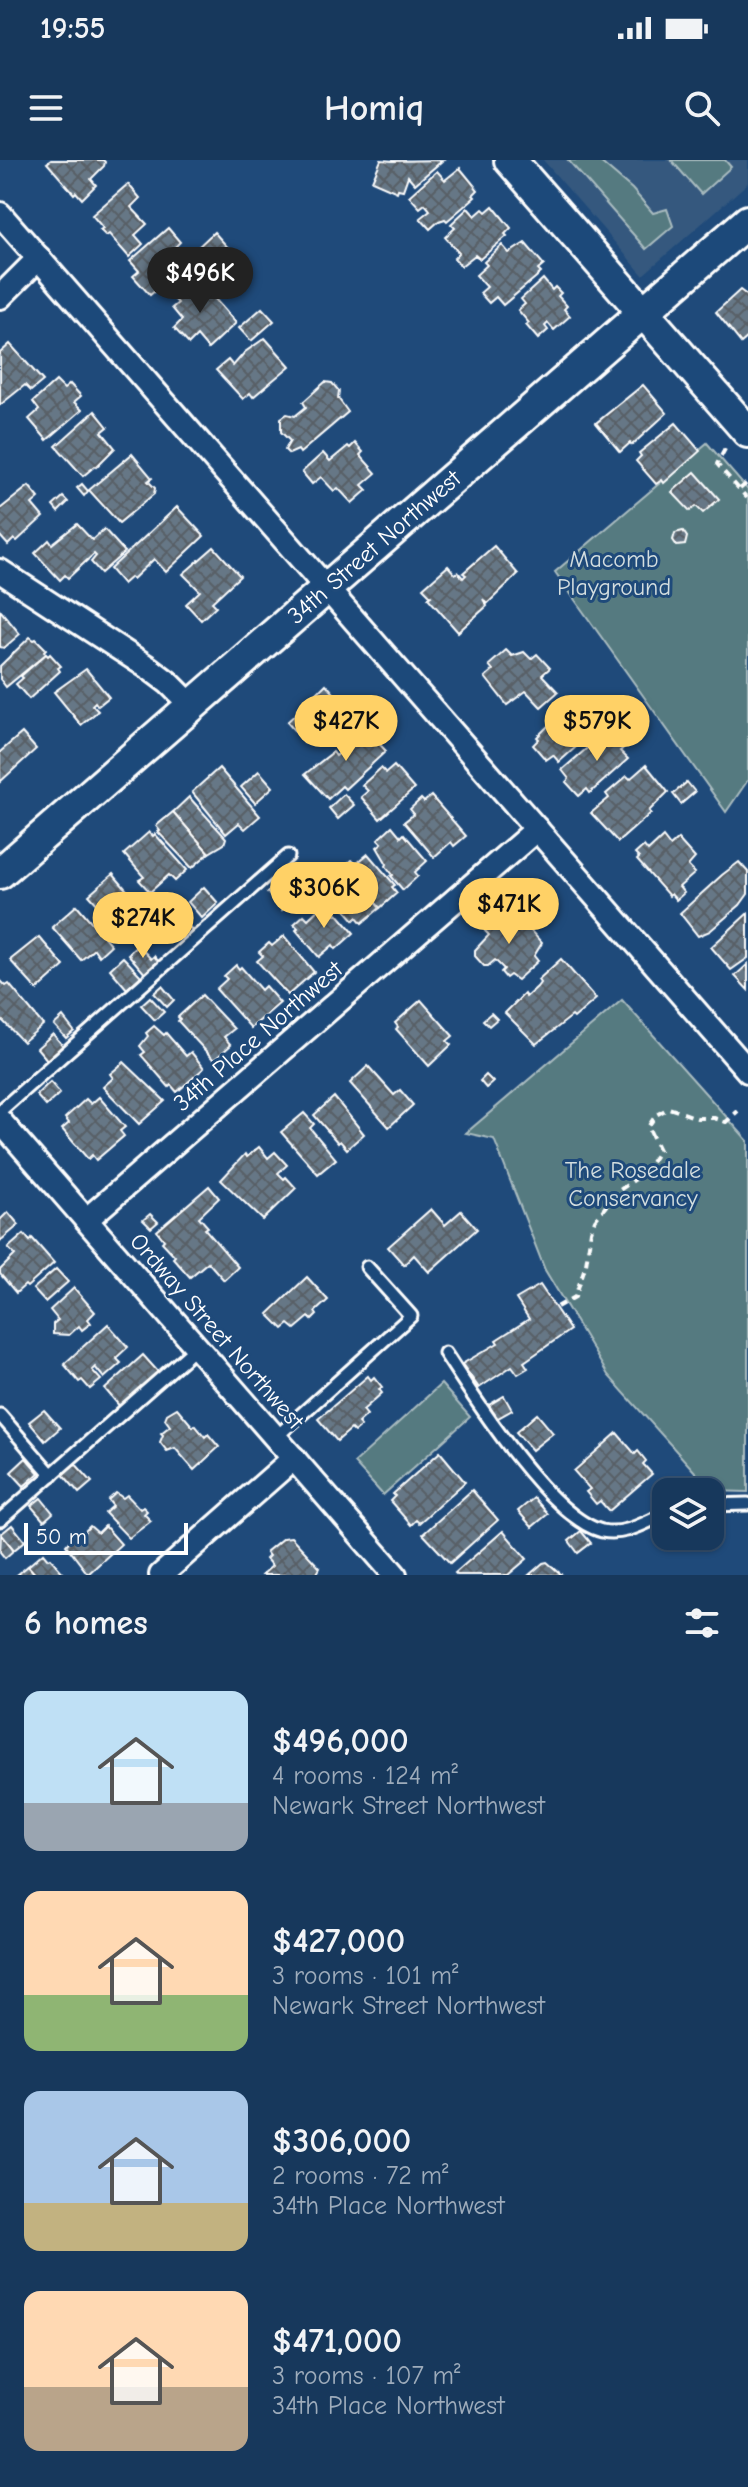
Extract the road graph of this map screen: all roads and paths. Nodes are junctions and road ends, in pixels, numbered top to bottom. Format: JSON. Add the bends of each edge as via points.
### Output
{"nodes":[{"id":1,"x":510,"y":160,"type":"edge"},
{"id":2,"x":0,"y":214,"type":"edge"},
{"id":3,"x":748,"y":221,"type":"edge"},
{"id":4,"x":39,"y":258,"type":"junction"},
{"id":5,"x":0,"y":297,"type":"edge"},
{"id":6,"x":644,"y":313,"type":"junction"},
{"id":7,"x":736,"y":440,"type":"edge"},
{"id":8,"x":748,"y":482,"type":"edge"},
{"id":9,"x":740,"y":489,"type":"junction"},
{"id":10,"x":747,"y":498,"type":"edge"},
{"id":11,"x":0,"y":571,"type":"edge"},
{"id":12,"x":325,"y":589,"type":"junction"},
{"id":13,"x":192,"y":706,"type":"junction"},
{"id":14,"x":537,"y":829,"type":"junction"},
{"id":15,"x":288,"y":856,"type":"dead end"},
{"id":16,"x":0,"y":873,"type":"edge"},
{"id":17,"x":747,"y":1068,"type":"edge"},
{"id":18,"x":0,"y":1111,"type":"edge"},
{"id":19,"x":738,"y":1111,"type":"dead end"},
{"id":20,"x":0,"y":1121,"type":"edge"},
{"id":21,"x":86,"y":1220,"type":"junction"},
{"id":22,"x":367,"y":1267,"type":"dead end"},
{"id":23,"x":557,"y":1307,"type":"dead end"},
{"id":24,"x":197,"y":1347,"type":"junction"},
{"id":25,"x":445,"y":1353,"type":"dead end"},
{"id":26,"x":0,"y":1415,"type":"edge"},
{"id":27,"x":275,"y":1438,"type":"junction"},
{"id":28,"x":294,"y":1458,"type":"junction"},
{"id":29,"x":52,"y":1475,"type":"junction"},
{"id":30,"x":748,"y":1504,"type":"edge"},
{"id":31,"x":724,"y":1505,"type":"edge"},
{"id":32,"x":0,"y":1520,"type":"edge"},
{"id":33,"x":652,"y":1520,"type":"edge"},
{"id":34,"x":161,"y":1575,"type":"edge"},
{"id":35,"x":394,"y":1575,"type":"edge"}],
"edges":[{"from":1,"to":6,"type":"main road"},
{"from":2,"to":4,"type":"street"},
{"from":3,"to":6,"type":"main road","name":"34th Street Northwest"},
{"from":4,"to":5,"type":"street"},
{"from":4,"to":12,"type":"street"},
{"from":6,"to":7,"type":"main road"},
{"from":6,"to":12,"type":"main road","name":"34th Street Northwest"},
{"from":7,"to":9,"type":"path","via":[[717,464]]},
{"from":8,"to":9,"type":"path"},
{"from":9,"to":10,"type":"path"},
{"from":11,"to":13,"type":"street","via":[[149,668]]},
{"from":12,"to":13,"type":"main road","name":"34th Street Northwest"},
{"from":12,"to":14,"type":"street"},
{"from":13,"to":16,"type":"main road","name":"34th Street Northwest"},
{"from":14,"to":17,"type":"street"},
{"from":14,"to":21,"type":"street","name":"34th Place Northwest"},
{"from":15,"to":18,"type":"lane"},
{"from":19,"to":23,"type":"path","via":[[726,1122],[669,1108],[656,1115],[648,1127],[659,1150],[644,1173],[617,1192],[595,1220],[575,1297]]},
{"from":20,"to":21,"type":"street","name":"Ordway Street Northwest"},
{"from":21,"to":24,"type":"street","name":"Ordway Street Northwest"},
{"from":22,"to":27,"type":"lane","via":[[411,1316]]},
{"from":24,"to":27,"type":"street","name":"Ordway Street Northwest"},
{"from":24,"to":29,"type":"lane"},
{"from":25,"to":33,"type":"lane","via":[[499,1436],[578,1520],[602,1531],[624,1532]]},
{"from":26,"to":29,"type":"lane"},
{"from":27,"to":28,"type":"street","name":"Ordway Street Northwest"},
{"from":28,"to":34,"type":"street"},
{"from":28,"to":35,"type":"street","name":"Ordway Street Northwest"},
{"from":29,"to":32,"type":"lane"},
{"from":30,"to":31,"type":"lane"}]}
